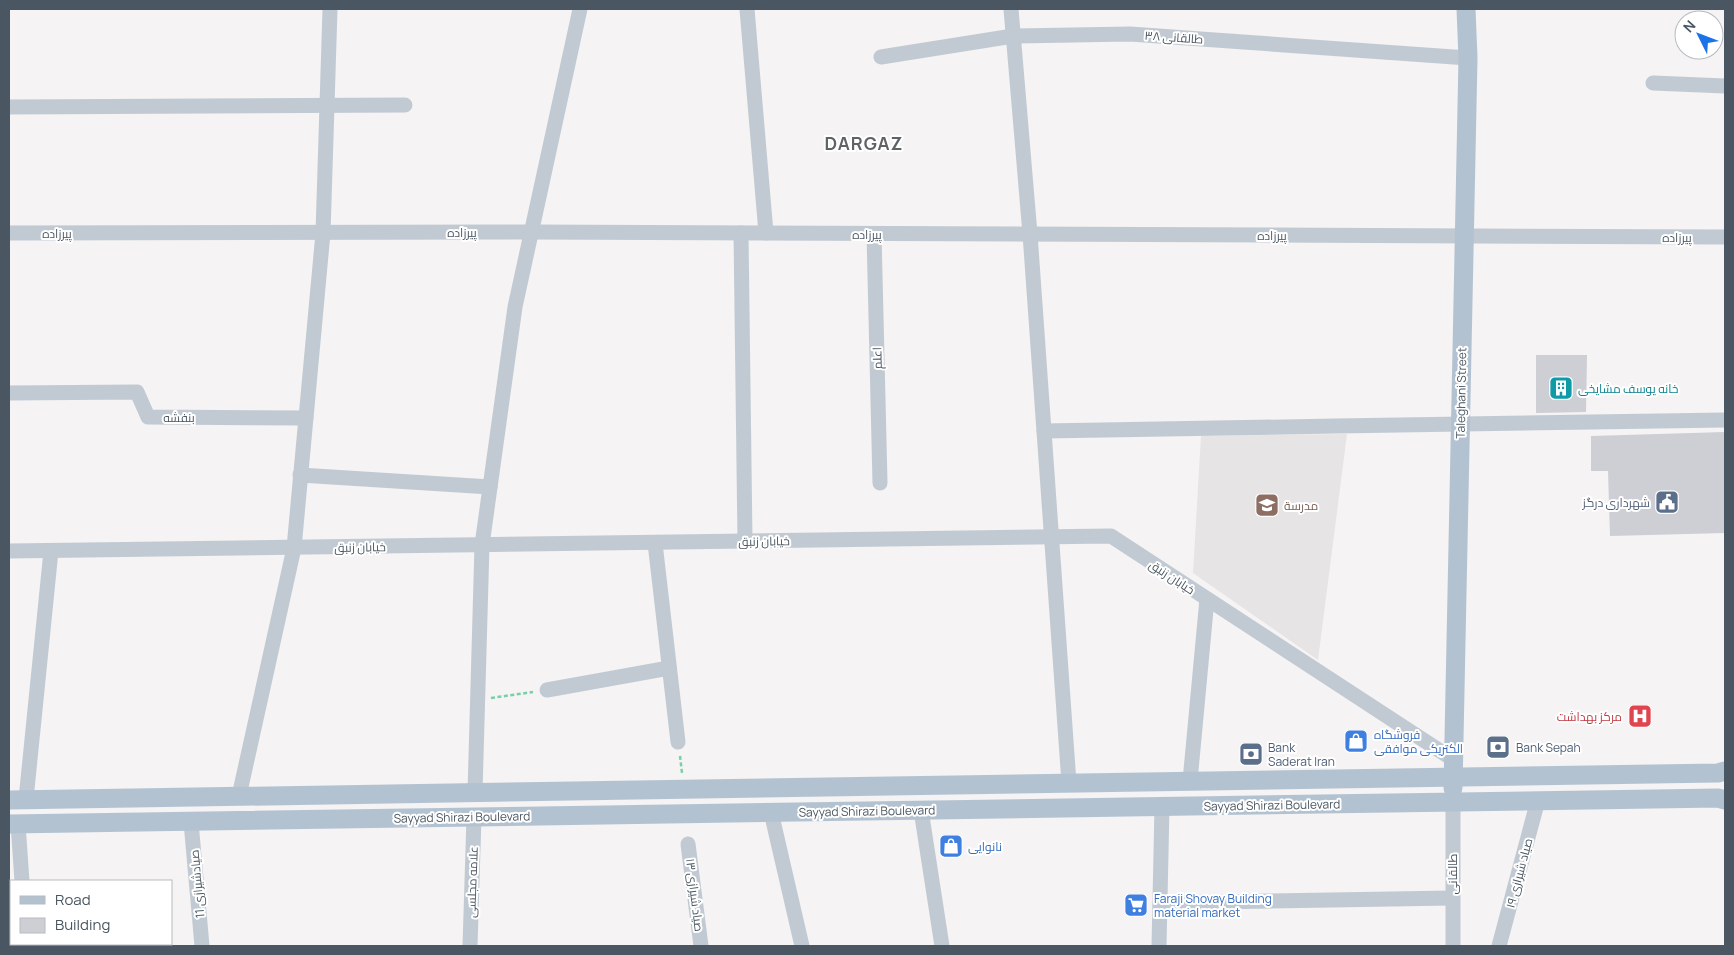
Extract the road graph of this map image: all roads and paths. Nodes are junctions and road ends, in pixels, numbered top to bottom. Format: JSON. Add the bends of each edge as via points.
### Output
{"nodes":[{"id":1,"x":330,"y":9,"type":"edge"},
{"id":2,"x":580,"y":9,"type":"edge"},
{"id":3,"x":747,"y":9,"type":"edge"},
{"id":4,"x":1011,"y":9,"type":"edge"},
{"id":5,"x":1466,"y":9,"type":"edge"},
{"id":6,"x":1013,"y":36,"type":"junction"},
{"id":7,"x":881,"y":57,"type":"dead end"},
{"id":8,"x":1468,"y":58,"type":"junction"},
{"id":9,"x":1653,"y":83,"type":"dead end"},
{"id":10,"x":1725,"y":86,"type":"edge"},
{"id":11,"x":326,"y":105,"type":"junction"},
{"id":12,"x":405,"y":105,"type":"dead end"},
{"id":13,"x":9,"y":107,"type":"edge"},
{"id":14,"x":532,"y":232,"type":"junction"},
{"id":15,"x":9,"y":233,"type":"edge"},
{"id":16,"x":323,"y":233,"type":"junction"},
{"id":17,"x":742,"y":233,"type":"junction"},
{"id":18,"x":766,"y":233,"type":"junction"},
{"id":19,"x":874,"y":234,"type":"junction"},
{"id":20,"x":1030,"y":234,"type":"junction"},
{"id":21,"x":1464,"y":236,"type":"junction"},
{"id":22,"x":1725,"y":237,"type":"edge"},
{"id":23,"x":9,"y":393,"type":"edge"},
{"id":24,"x":306,"y":418,"type":"junction"},
{"id":25,"x":1725,"y":420,"type":"edge"},
{"id":26,"x":1460,"y":424,"type":"junction"},
{"id":27,"x":1044,"y":431,"type":"junction"},
{"id":28,"x":300,"y":475,"type":"junction"},
{"id":29,"x":880,"y":483,"type":"dead end"},
{"id":30,"x":490,"y":487,"type":"junction"},
{"id":31,"x":1052,"y":537,"type":"junction"},
{"id":32,"x":745,"y":542,"type":"junction"},
{"id":33,"x":655,"y":543,"type":"junction"},
{"id":34,"x":482,"y":545,"type":"junction"},
{"id":35,"x":294,"y":548,"type":"junction"},
{"id":36,"x":51,"y":551,"type":"junction"},
{"id":37,"x":9,"y":552,"type":"edge"},
{"id":38,"x":1207,"y":600,"type":"junction"},
{"id":39,"x":669,"y":668,"type":"junction"},
{"id":40,"x":547,"y":690,"type":"joint"},
{"id":41,"x":477,"y":700,"type":"junction"},
{"id":42,"x":678,"y":742,"type":"joint"},
{"id":43,"x":1454,"y":769,"type":"junction"},
{"id":44,"x":1725,"y":771,"type":"edge"},
{"id":45,"x":1190,"y":781,"type":"junction"},
{"id":46,"x":1069,"y":783,"type":"junction"},
{"id":47,"x":684,"y":789,"type":"junction"},
{"id":48,"x":475,"y":792,"type":"junction"},
{"id":49,"x":239,"y":796,"type":"junction"},
{"id":50,"x":17,"y":800,"type":"edge"},
{"id":51,"x":1538,"y":800,"type":"junction"},
{"id":52,"x":1725,"y":800,"type":"edge"},
{"id":53,"x":1453,"y":802,"type":"junction"},
{"id":54,"x":1162,"y":806,"type":"junction"},
{"id":55,"x":921,"y":810,"type":"junction"},
{"id":56,"x":771,"y":812,"type":"junction"},
{"id":57,"x":474,"y":817,"type":"junction"},
{"id":58,"x":191,"y":822,"type":"junction"},
{"id":59,"x":13,"y":824,"type":"edge"},
{"id":60,"x":688,"y":844,"type":"dead end"},
{"id":61,"x":22,"y":880,"type":"edge"},
{"id":62,"x":1452,"y":898,"type":"junction"},
{"id":63,"x":1160,"y":903,"type":"junction"},
{"id":64,"x":202,"y":946,"type":"edge"},
{"id":65,"x":470,"y":946,"type":"edge"},
{"id":66,"x":701,"y":946,"type":"edge"},
{"id":67,"x":802,"y":946,"type":"edge"},
{"id":68,"x":942,"y":946,"type":"edge"},
{"id":69,"x":1159,"y":946,"type":"edge"},
{"id":70,"x":1453,"y":946,"type":"edge"},
{"id":71,"x":1499,"y":946,"type":"edge"}],
"edges":[{"from":1,"to":11,"type":"street"},
{"from":2,"to":14,"type":"street"},
{"from":3,"to":18,"type":"street"},
{"from":4,"to":6,"type":"street"},
{"from":5,"to":8,"type":"main road","name":"Taleghani Street"},
{"from":6,"to":7,"type":"street","name":"طالقانی ۳۸"},
{"from":6,"to":8,"type":"street","name":"طالقانی ۳۸","via":[[1130,34]]},
{"from":6,"to":20,"type":"street"},
{"from":8,"to":21,"type":"main road","name":"Taleghani Street"},
{"from":9,"to":10,"type":"street"},
{"from":11,"to":12,"type":"street"},
{"from":11,"to":13,"type":"street"},
{"from":11,"to":16,"type":"street"},
{"from":14,"to":16,"type":"street","name":"پیرزاده"},
{"from":14,"to":17,"type":"street","name":"پیرزاده"},
{"from":14,"to":30,"type":"street","via":[[515,307]]},
{"from":15,"to":16,"type":"street","name":"پیرزاده"},
{"from":16,"to":24,"type":"street"},
{"from":17,"to":18,"type":"street","name":"پیرزاده"},
{"from":17,"to":32,"type":"street"},
{"from":18,"to":19,"type":"street","name":"پیرزاده"},
{"from":19,"to":20,"type":"street","name":"پیرزاده"},
{"from":19,"to":29,"type":"street","name":"اعلم"},
{"from":20,"to":21,"type":"street","name":"پیرزاده"},
{"from":20,"to":27,"type":"street"},
{"from":21,"to":22,"type":"street","name":"پیرزاده"},
{"from":21,"to":26,"type":"main road","name":"Taleghani Street"},
{"from":23,"to":24,"type":"street","name":"بنفشه","via":[[137,392],[148,417]]},
{"from":24,"to":28,"type":"street"},
{"from":25,"to":26,"type":"street"},
{"from":26,"to":27,"type":"street"},
{"from":26,"to":43,"type":"main road","name":"Taleghani Street"},
{"from":27,"to":31,"type":"street"},
{"from":28,"to":30,"type":"street"},
{"from":28,"to":35,"type":"street"},
{"from":30,"to":34,"type":"street"},
{"from":31,"to":32,"type":"street","name":"خیابان زنبق"},
{"from":31,"to":38,"type":"street","name":"خیابان زنبق","via":[[1111,536]]},
{"from":31,"to":46,"type":"street"},
{"from":32,"to":33,"type":"street","name":"خیابان زنبق"},
{"from":33,"to":34,"type":"street","name":"خیابان زنبق"},
{"from":33,"to":39,"type":"street"},
{"from":34,"to":35,"type":"street","name":"خیابان زنبق"},
{"from":34,"to":41,"type":"street"},
{"from":35,"to":36,"type":"street","name":"خیابان زنبق"},
{"from":35,"to":49,"type":"street"},
{"from":36,"to":37,"type":"street","name":"خیابان زنبق"},
{"from":36,"to":50,"type":"street"},
{"from":38,"to":43,"type":"street","name":"خیابان زنبق"},
{"from":38,"to":45,"type":"street"},
{"from":39,"to":40,"type":"street"},
{"from":39,"to":42,"type":"street"},
{"from":40,"to":41,"type":"path"},
{"from":41,"to":48,"type":"street"},
{"from":42,"to":47,"type":"path"},
{"from":43,"to":44,"type":"main road","name":"Sayyad Shirazi Boulevard"},
{"from":43,"to":45,"type":"main road","name":"Sayyad Shirazi Boulevard"},
{"from":43,"to":53,"type":"main road","name":"Taleghani Street"},
{"from":45,"to":46,"type":"main road","name":"Sayyad Shirazi Boulevard"},
{"from":46,"to":47,"type":"main road","name":"Sayyad Shirazi Boulevard"},
{"from":47,"to":48,"type":"main road","name":"Sayyad Shirazi Boulevard"},
{"from":48,"to":49,"type":"main road","name":"Sayyad Shirazi Boulevard"},
{"from":48,"to":57,"type":"main road"},
{"from":49,"to":50,"type":"main road","name":"Sayyad Shirazi Boulevard"},
{"from":51,"to":52,"type":"main road","name":"Sayyad Shirazi Boulevard"},
{"from":51,"to":53,"type":"main road","name":"Sayyad Shirazi Boulevard"},
{"from":51,"to":71,"type":"street","name":"صیاد شیرازی ۱۹"},
{"from":53,"to":54,"type":"main road","name":"Sayyad Shirazi Boulevard"},
{"from":53,"to":62,"type":"street","name":"طالقانی"},
{"from":54,"to":55,"type":"main road","name":"Sayyad Shirazi Boulevard"},
{"from":54,"to":63,"type":"street"},
{"from":55,"to":56,"type":"main road","name":"Sayyad Shirazi Boulevard"},
{"from":55,"to":68,"type":"street"},
{"from":56,"to":57,"type":"main road","name":"Sayyad Shirazi Boulevard"},
{"from":56,"to":67,"type":"street"},
{"from":57,"to":58,"type":"main road","name":"Sayyad Shirazi Boulevard"},
{"from":57,"to":65,"type":"street","name":"علامه مجلسی"},
{"from":58,"to":59,"type":"main road","name":"Sayyad Shirazi Boulevard"},
{"from":58,"to":64,"type":"street","name":"صیادشیرازی 11"},
{"from":59,"to":61,"type":"street"},
{"from":60,"to":66,"type":"street","name":"صیاد شیرازی ۱۳"},
{"from":62,"to":63,"type":"street"},
{"from":62,"to":70,"type":"street","name":"طالقانی"},
{"from":63,"to":69,"type":"street"}]}
